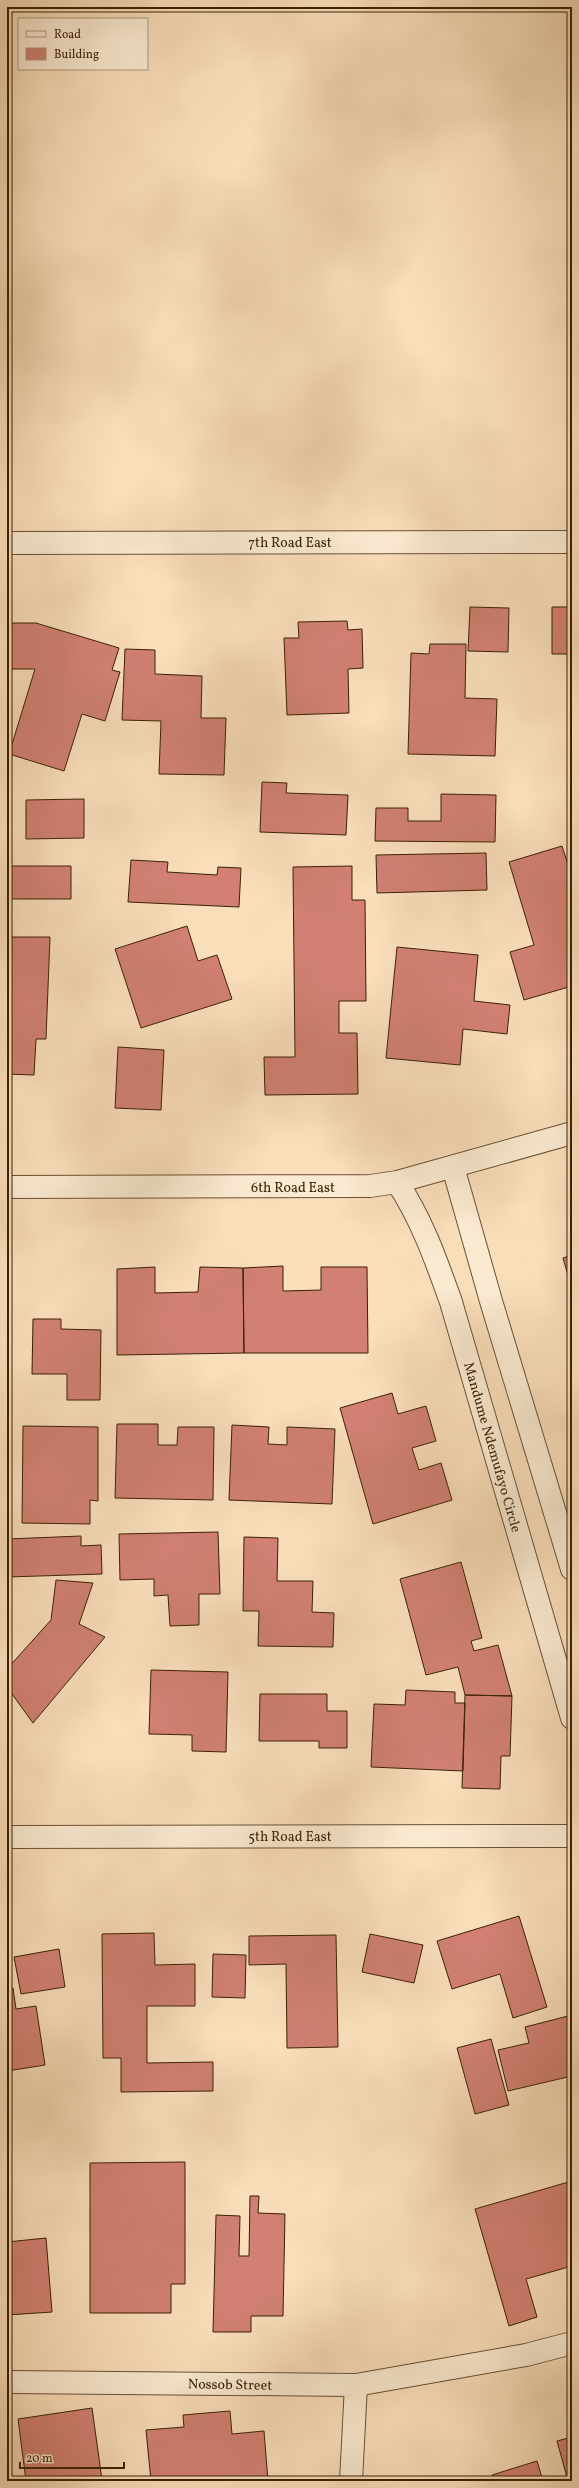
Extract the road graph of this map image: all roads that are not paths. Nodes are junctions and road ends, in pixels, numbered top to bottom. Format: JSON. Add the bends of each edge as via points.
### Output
{"nodes":[{"id":1,"x":572,"y":542,"type":"edge"},
{"id":2,"x":7,"y":543,"type":"edge"},
{"id":3,"x":572,"y":1133,"type":"edge"},
{"id":4,"x":453,"y":1167,"type":"junction"},
{"id":5,"x":398,"y":1182,"type":"junction"},
{"id":6,"x":7,"y":1187,"type":"edge"},
{"id":7,"x":572,"y":1569,"type":"edge"},
{"id":8,"x":572,"y":1718,"type":"edge"},
{"id":9,"x":572,"y":1836,"type":"edge"},
{"id":10,"x":7,"y":1837,"type":"edge"},
{"id":11,"x":572,"y":2343,"type":"edge"},
{"id":12,"x":7,"y":2382,"type":"edge"},
{"id":13,"x":356,"y":2385,"type":"junction"},
{"id":14,"x":351,"y":2481,"type":"edge"}],
"edges":[{"from":1,"to":2,"type":"street","name":"7th Road East"},
{"from":3,"to":4,"type":"street","name":"6th Road East"},
{"from":4,"to":5,"type":"street","name":"6th Road East"},
{"from":4,"to":7,"type":"street"},
{"from":5,"to":6,"type":"street","name":"6th Road East","via":[[336,1187]]},
{"from":5,"to":8,"type":"street","name":"Mandume Ndemufayo Circle","via":[[429,1238],[451,1302]]},
{"from":9,"to":10,"type":"street","name":"5th Road East"},
{"from":11,"to":13,"type":"street","name":"Nossob Street","via":[[526,2355]]},
{"from":12,"to":13,"type":"street","name":"Nossob Street"},
{"from":13,"to":14,"type":"street"}]}
